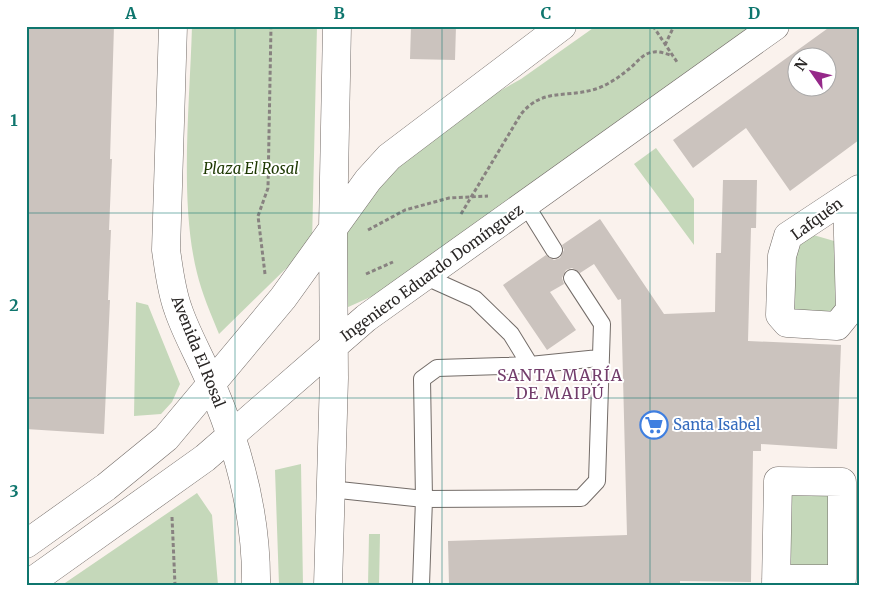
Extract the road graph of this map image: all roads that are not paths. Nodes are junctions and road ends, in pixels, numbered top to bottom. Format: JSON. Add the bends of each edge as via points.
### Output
{"nodes":[{"id":1,"x":173,"y":26,"type":"edge"},
{"id":2,"x":337,"y":26,"type":"edge"},
{"id":3,"x":562,"y":26,"type":"edge"},
{"id":4,"x":775,"y":26,"type":"edge"},
{"id":5,"x":526,"y":205,"type":"junction"},
{"id":6,"x":333,"y":228,"type":"junction"},
{"id":7,"x":554,"y":250,"type":"dead end"},
{"id":8,"x":426,"y":277,"type":"junction"},
{"id":9,"x":572,"y":278,"type":"dead end"},
{"id":10,"x":334,"y":345,"type":"junction"},
{"id":11,"x":599,"y":358,"type":"junction"},
{"id":12,"x":530,"y":366,"type":"junction"},
{"id":13,"x":212,"y":384,"type":"junction"},
{"id":14,"x":232,"y":435,"type":"junction"},
{"id":15,"x":330,"y":489,"type":"junction"},
{"id":16,"x":424,"y":499,"type":"junction"},
{"id":17,"x":26,"y":544,"type":"edge"},
{"id":18,"x":27,"y":585,"type":"edge"},
{"id":19,"x":256,"y":585,"type":"edge"},
{"id":20,"x":328,"y":585,"type":"edge"},
{"id":21,"x":421,"y":585,"type":"edge"}],
"edges":[{"from":1,"to":13,"type":"street","name":"Avenida El Rosal","via":[[166,250],[178,309]]},
{"from":2,"to":6,"type":"street"},
{"from":3,"to":6,"type":"street","via":[[389,157]]},
{"from":4,"to":5,"type":"street","name":"Ingeniero Eduardo Domínguez"},
{"from":5,"to":7,"type":"lane"},
{"from":5,"to":8,"type":"street","name":"Ingeniero Eduardo Domínguez"},
{"from":6,"to":10,"type":"street"},
{"from":6,"to":13,"type":"street","via":[[282,298]]},
{"from":8,"to":10,"type":"street","name":"Ingeniero Eduardo Domínguez","via":[[366,318]]},
{"from":8,"to":12,"type":"lane","via":[[475,299],[511,334]]},
{"from":9,"to":11,"type":"lane","via":[[602,324]]},
{"from":10,"to":14,"type":"street","name":"Ingeniero Eduardo Domínguez"},
{"from":10,"to":15,"type":"street"},
{"from":11,"to":12,"type":"lane"},
{"from":11,"to":16,"type":"lane","via":[[597,481],[581,498]]},
{"from":12,"to":16,"type":"lane","via":[[437,368],[422,379]]},
{"from":13,"to":14,"type":"street","name":"Avenida El Rosal"},
{"from":13,"to":17,"type":"street","via":[[166,438],[106,487]]},
{"from":14,"to":18,"type":"street","name":"Ingeniero Eduardo Domínguez","via":[[170,484]]},
{"from":14,"to":19,"type":"street","name":"Avenida El Rosal","via":[[252,521]]},
{"from":15,"to":16,"type":"lane"},
{"from":15,"to":20,"type":"street"},
{"from":16,"to":21,"type":"lane"}]}
